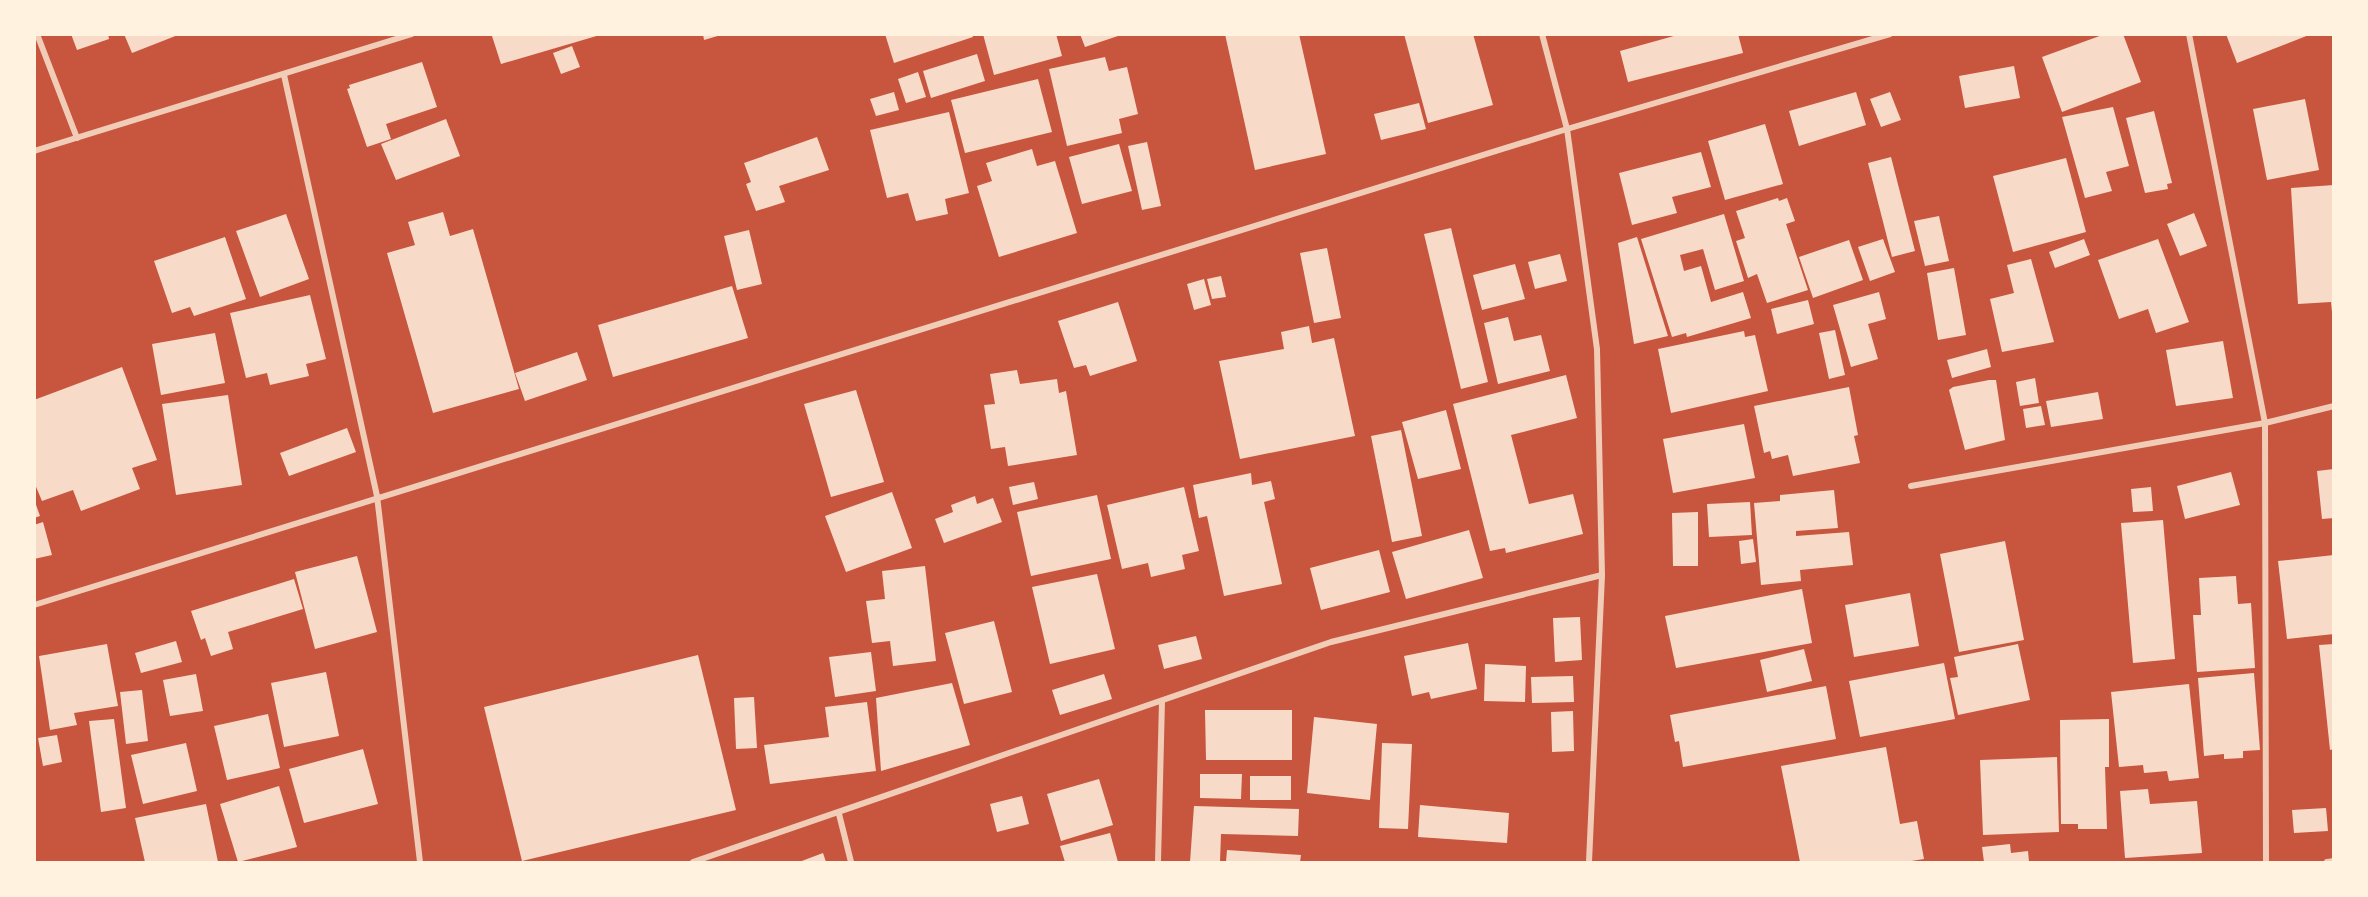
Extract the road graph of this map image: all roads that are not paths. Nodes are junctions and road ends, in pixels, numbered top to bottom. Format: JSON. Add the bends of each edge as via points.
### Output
{"nodes":[{"id":1,"x":37,"y":34,"type":"edge"},
{"id":2,"x":412,"y":34,"type":"edge"},
{"id":3,"x":1542,"y":34,"type":"edge"},
{"id":4,"x":1890,"y":34,"type":"edge"},
{"id":5,"x":2188,"y":34,"type":"edge"},
{"id":6,"x":284,"y":75,"type":"junction"},
{"id":7,"x":1567,"y":129,"type":"junction"},
{"id":8,"x":77,"y":138,"type":"junction"},
{"id":9,"x":34,"y":151,"type":"edge"},
{"id":10,"x":2334,"y":406,"type":"edge"},
{"id":11,"x":2265,"y":423,"type":"junction"},
{"id":12,"x":1911,"y":486,"type":"dead end"},
{"id":13,"x":377,"y":496,"type":"junction"},
{"id":14,"x":1602,"y":575,"type":"junction"},
{"id":15,"x":34,"y":605,"type":"edge"},
{"id":16,"x":1162,"y":701,"type":"junction"},
{"id":17,"x":839,"y":814,"type":"junction"},
{"id":18,"x":2334,"y":861,"type":"edge"},
{"id":19,"x":420,"y":862,"type":"edge"},
{"id":20,"x":693,"y":862,"type":"edge"},
{"id":21,"x":851,"y":862,"type":"edge"},
{"id":22,"x":1158,"y":862,"type":"edge"},
{"id":23,"x":1589,"y":862,"type":"edge"},
{"id":24,"x":2266,"y":862,"type":"edge"},
{"id":25,"x":2327,"y":862,"type":"edge"}],
"edges":[{"from":1,"to":8,"type":"street"},
{"from":2,"to":6,"type":"street"},
{"from":3,"to":7,"type":"street"},
{"from":4,"to":7,"type":"street"},
{"from":5,"to":11,"type":"street"},
{"from":6,"to":8,"type":"street"},
{"from":6,"to":13,"type":"street"},
{"from":7,"to":13,"type":"street"},
{"from":7,"to":14,"type":"street","via":[[1596,349]]},
{"from":8,"to":9,"type":"street"},
{"from":10,"to":11,"type":"street"},
{"from":11,"to":12,"type":"street"},
{"from":11,"to":24,"type":"street"},
{"from":13,"to":15,"type":"street"},
{"from":13,"to":19,"type":"street"},
{"from":14,"to":16,"type":"street","via":[[1331,642]]},
{"from":14,"to":23,"type":"street"},
{"from":16,"to":17,"type":"street"},
{"from":16,"to":22,"type":"street"},
{"from":17,"to":20,"type":"street"},
{"from":17,"to":21,"type":"street"},
{"from":18,"to":25,"type":"street"}]}
